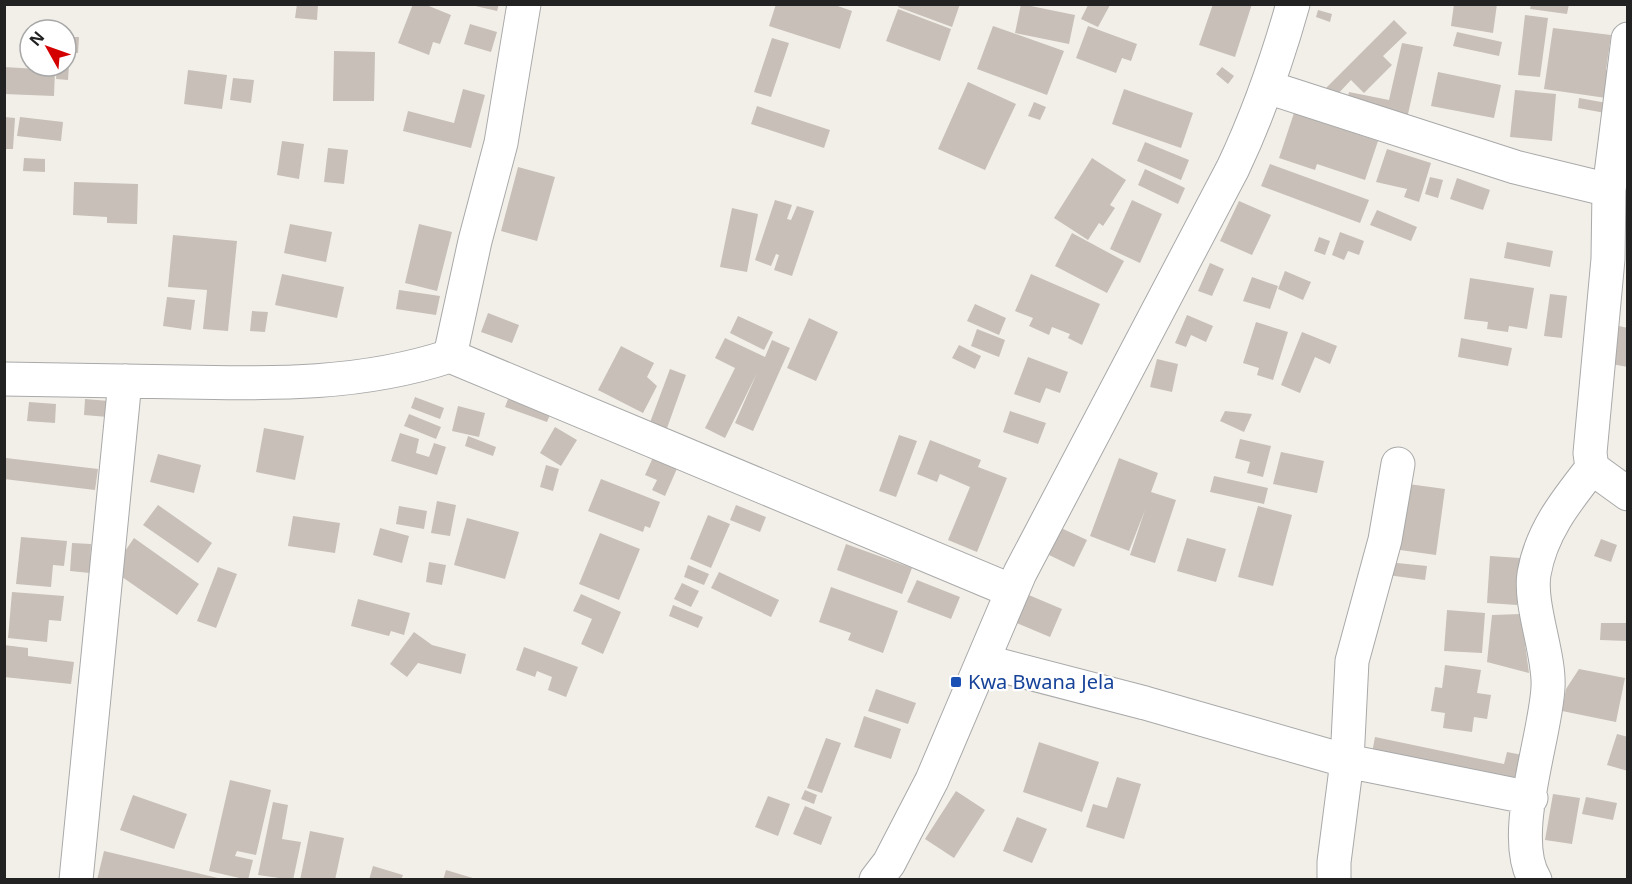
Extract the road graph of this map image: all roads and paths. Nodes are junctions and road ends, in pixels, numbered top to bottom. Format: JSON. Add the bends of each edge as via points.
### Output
{"nodes":[{"id":1,"x":524,"y":4,"type":"edge"},
{"id":2,"x":1293,"y":4,"type":"edge"},
{"id":3,"x":1628,"y":39,"type":"edge"},
{"id":4,"x":1267,"y":87,"type":"junction"},
{"id":5,"x":1609,"y":190,"type":"junction"},
{"id":6,"x":450,"y":356,"type":"junction"},
{"id":7,"x":4,"y":379,"type":"edge"},
{"id":8,"x":125,"y":381,"type":"junction"},
{"id":9,"x":1398,"y":465,"type":"dead end"},
{"id":10,"x":1592,"y":468,"type":"junction"},
{"id":11,"x":1628,"y":494,"type":"edge"},
{"id":12,"x":1012,"y":591,"type":"junction"},
{"id":13,"x":982,"y":661,"type":"junction"},
{"id":14,"x":1347,"y":761,"type":"junction"},
{"id":15,"x":1531,"y":798,"type":"junction"},
{"id":16,"x":76,"y":879,"type":"edge"},
{"id":17,"x":876,"y":879,"type":"edge"},
{"id":18,"x":1334,"y":879,"type":"edge"},
{"id":19,"x":1535,"y":879,"type":"edge"}],
"edges":[{"from":1,"to":6,"type":"street","via":[[501,142]]},
{"from":2,"to":4,"type":"street"},
{"from":3,"to":5,"type":"street"},
{"from":4,"to":5,"type":"street","via":[[1515,167]]},
{"from":4,"to":12,"type":"street","via":[[1233,168]]},
{"from":5,"to":10,"type":"street","via":[[1608,259],[1591,428]]},
{"from":6,"to":8,"type":"street","via":[[397,372],[323,382]]},
{"from":6,"to":12,"type":"street"},
{"from":7,"to":8,"type":"street"},
{"from":8,"to":16,"type":"street"},
{"from":9,"to":14,"type":"street","via":[[1385,540],[1352,661]]},
{"from":10,"to":11,"type":"street"},
{"from":10,"to":15,"type":"street","via":[[1546,533],[1534,576],[1548,686]]},
{"from":12,"to":13,"type":"street"},
{"from":13,"to":14,"type":"street"},
{"from":13,"to":17,"type":"street","via":[[932,780],[889,863]]},
{"from":14,"to":15,"type":"street"},
{"from":14,"to":18,"type":"street"},
{"from":15,"to":19,"type":"street","via":[[1525,841]]}]}
